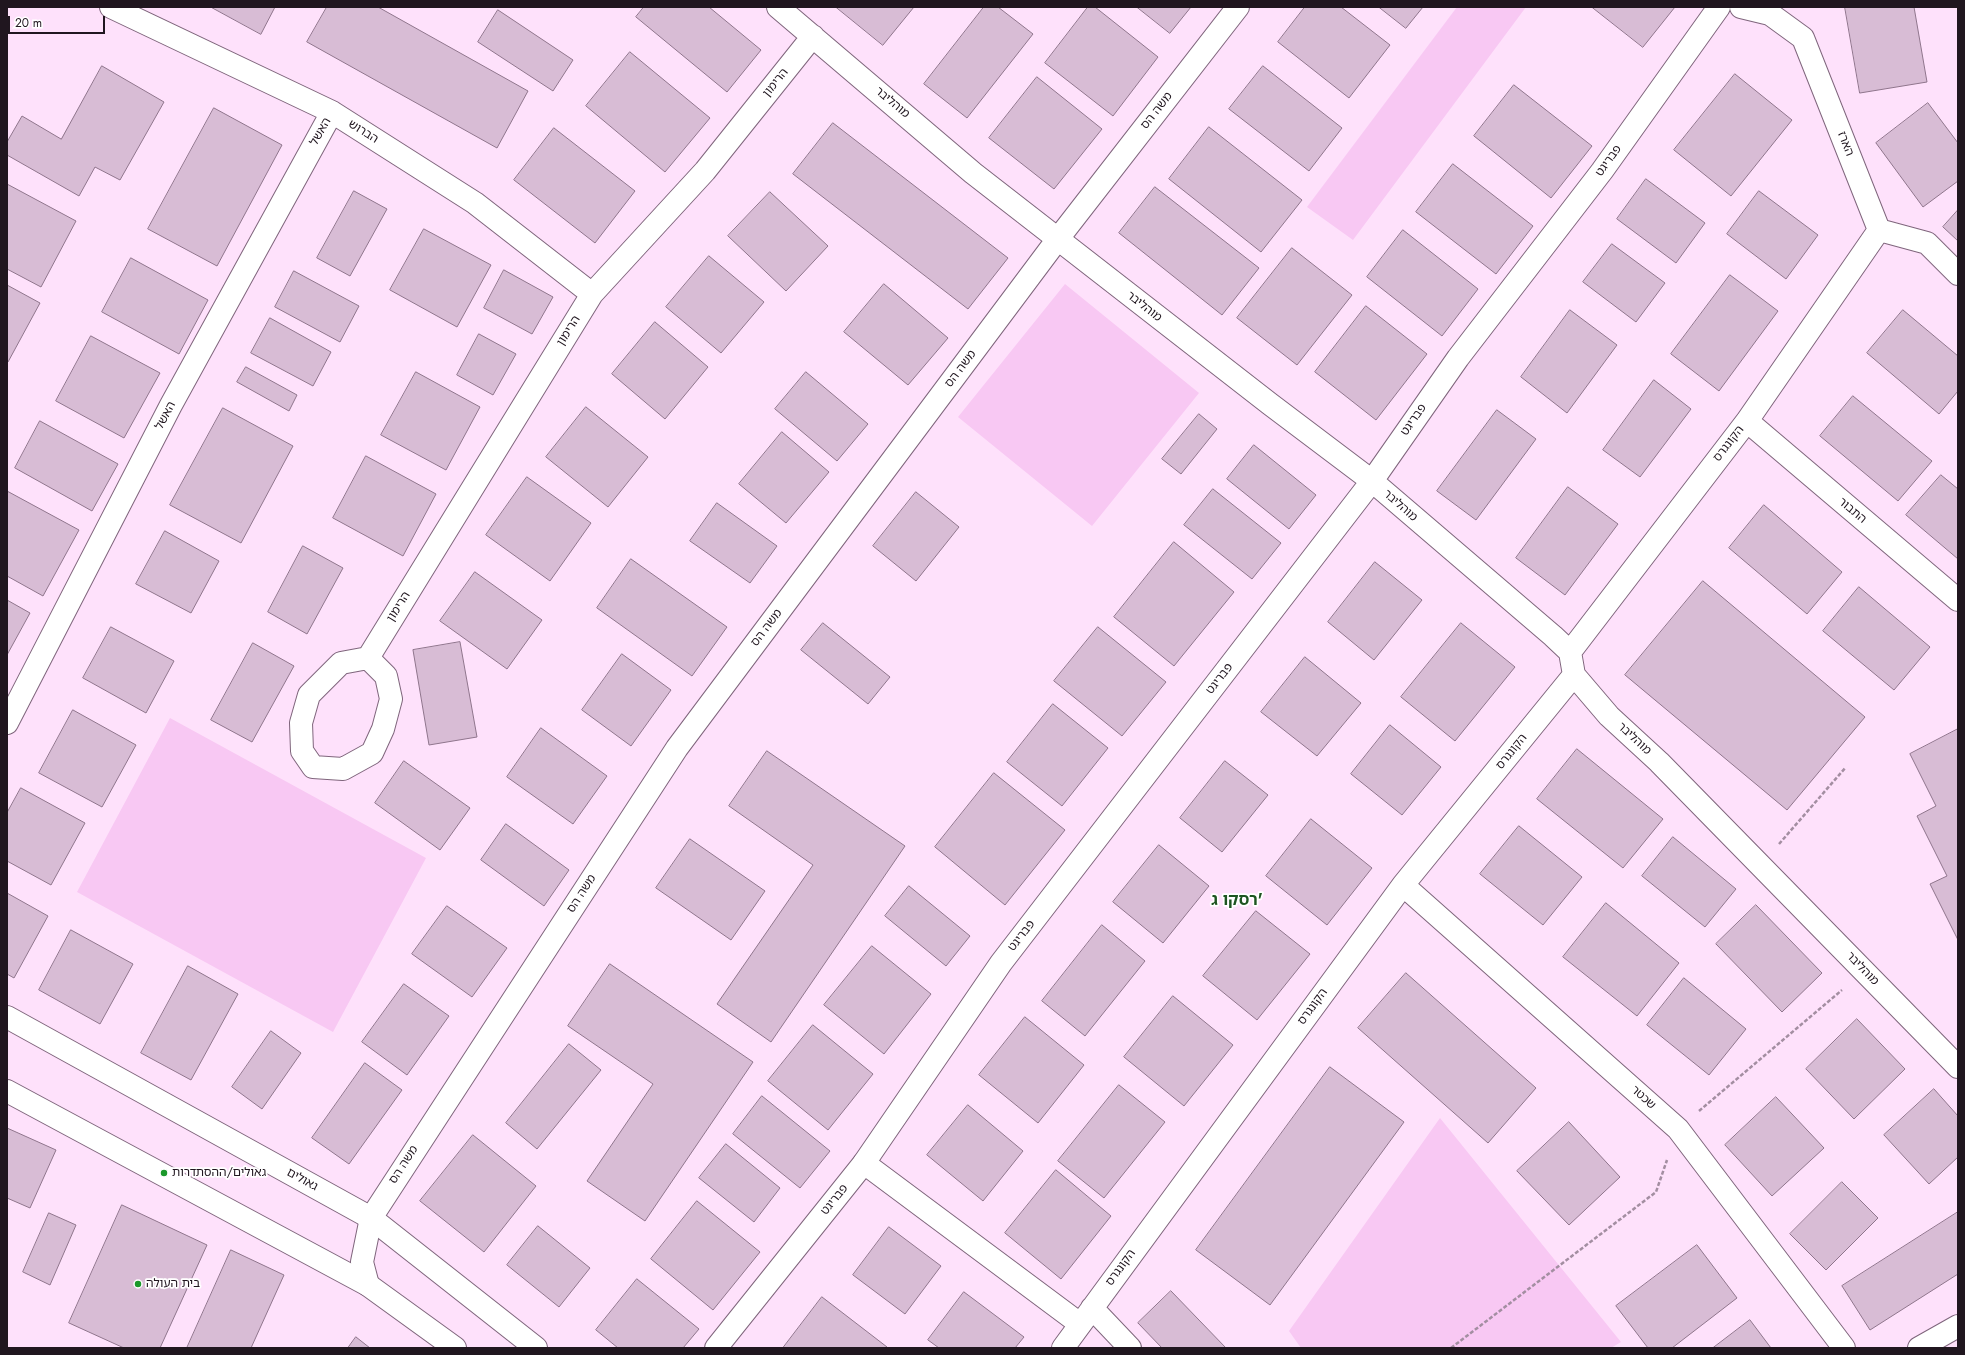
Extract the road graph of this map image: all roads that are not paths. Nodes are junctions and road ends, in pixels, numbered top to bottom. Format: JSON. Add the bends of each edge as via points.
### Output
{"nodes":[{"id":1,"x":111,"y":7,"type":"edge"},
{"id":2,"x":778,"y":7,"type":"edge"},
{"id":3,"x":1238,"y":7,"type":"edge"},
{"id":4,"x":1720,"y":7,"type":"edge"},
{"id":5,"x":1741,"y":7,"type":"edge"},
{"id":6,"x":813,"y":36,"type":"junction"},
{"id":7,"x":332,"y":112,"type":"junction"},
{"id":8,"x":1879,"y":230,"type":"junction"},
{"id":9,"x":1057,"y":240,"type":"junction"},
{"id":10,"x":1958,"y":274,"type":"edge"},
{"id":11,"x":592,"y":294,"type":"junction"},
{"id":12,"x":1747,"y":421,"type":"junction"},
{"id":13,"x":1372,"y":481,"type":"junction"},
{"id":14,"x":1958,"y":600,"type":"edge"},
{"id":15,"x":1570,"y":652,"type":"junction"},
{"id":16,"x":368,"y":658,"type":"junction"},
{"id":17,"x":1574,"y":676,"type":"junction"},
{"id":18,"x":7,"y":723,"type":"edge"},
{"id":19,"x":1403,"y":885,"type":"junction"},
{"id":20,"x":7,"y":1017,"type":"edge"},
{"id":21,"x":1958,"y":1067,"type":"edge"},
{"id":22,"x":7,"y":1091,"type":"edge"},
{"id":23,"x":864,"y":1163,"type":"junction"},
{"id":24,"x":371,"y":1218,"type":"junction"},
{"id":25,"x":368,"y":1285,"type":"junction"},
{"id":26,"x":1086,"y":1316,"type":"junction"},
{"id":27,"x":1958,"y":1326,"type":"edge"},
{"id":28,"x":455,"y":1348,"type":"edge"},
{"id":29,"x":536,"y":1348,"type":"edge"},
{"id":30,"x":716,"y":1348,"type":"edge"},
{"id":31,"x":1063,"y":1348,"type":"edge"},
{"id":32,"x":1130,"y":1348,"type":"edge"},
{"id":33,"x":1844,"y":1348,"type":"edge"},
{"id":34,"x":1919,"y":1348,"type":"edge"}],
"edges":[{"from":1,"to":7,"type":"street","name":"הברוש"},
{"from":2,"to":6,"type":"street","name":"מוהליבר"},
{"from":3,"to":9,"type":"street","name":"משה הס"},
{"from":4,"to":13,"type":"street","name":"פבריגט","via":[[1602,171],[1458,358]]},
{"from":5,"to":8,"type":"street","name":"הארז","via":[[1770,14],[1804,38]]},
{"from":6,"to":9,"type":"street","name":"מוהליבר"},
{"from":6,"to":11,"type":"street","name":"הרימון","via":[[705,170]]},
{"from":7,"to":11,"type":"street","name":"הברוש","via":[[475,203]]},
{"from":7,"to":18,"type":"street","name":"האשל","via":[[171,405]]},
{"from":8,"to":10,"type":"street","via":[[1927,243]]},
{"from":8,"to":12,"type":"street","name":"הקונגרס"},
{"from":9,"to":13,"type":"street","name":"מוהליבר"},
{"from":9,"to":24,"type":"street","name":"משה הס","via":[[677,748]]},
{"from":11,"to":16,"type":"street","name":"הרימון"},
{"from":12,"to":14,"type":"street","name":"התבור"},
{"from":12,"to":15,"type":"street","name":"הקונגרס"},
{"from":13,"to":15,"type":"street","name":"מוהליבר"},
{"from":13,"to":23,"type":"street","name":"פבריגט","via":[[1001,963]]},
{"from":15,"to":17,"type":"street"},
{"from":16,"to":16,"type":"street","via":[[340,663],[309,695],[301,723],[302,751],[313,766],[342,769],[372,753],[383,729],[391,699],[386,676]]},
{"from":17,"to":19,"type":"street","name":"הקונגרס"},
{"from":17,"to":21,"type":"street","name":"מוהליבר","via":[[1609,716],[1659,762]]},
{"from":19,"to":26,"type":"street","name":"הקונגרס"},
{"from":19,"to":33,"type":"street","name":"שכטר","via":[[1678,1129]]},
{"from":20,"to":24,"type":"street","name":"גאולים"},
{"from":22,"to":25,"type":"street"},
{"from":23,"to":26,"type":"street"},
{"from":23,"to":30,"type":"street","name":"פבריגט"},
{"from":24,"to":25,"type":"street","name":"משה הס","via":[[362,1262]]},
{"from":24,"to":29,"type":"street","name":"גאולים"},
{"from":25,"to":28,"type":"street"},
{"from":26,"to":31,"type":"street","name":"הקונגרס"},
{"from":26,"to":32,"type":"street"},
{"from":27,"to":34,"type":"street"}]}
